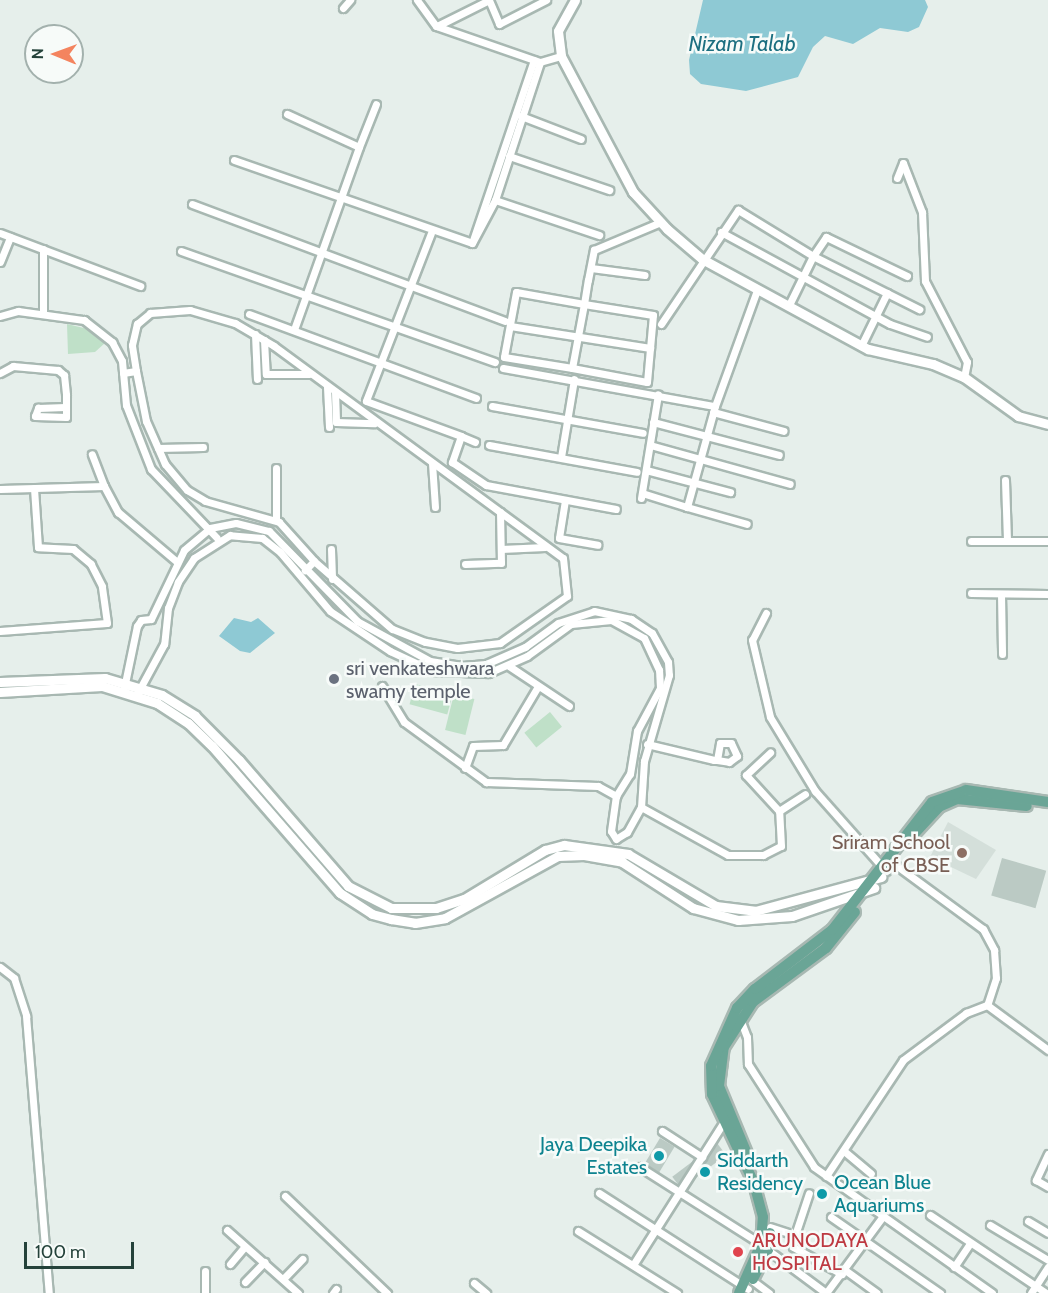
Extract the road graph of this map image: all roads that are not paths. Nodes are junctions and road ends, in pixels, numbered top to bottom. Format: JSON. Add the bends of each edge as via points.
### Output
{"nodes":[{"id":1,"x":350,"y":0,"type":"edge"},
{"id":2,"x":417,"y":0,"type":"edge"},
{"id":3,"x":546,"y":0,"type":"edge"},
{"id":4,"x":575,"y":0,"type":"edge"},
{"id":5,"x":343,"y":8,"type":"dead end"},
{"id":6,"x":437,"y":26,"type":"junction"},
{"id":7,"x":561,"y":56,"type":"junction"},
{"id":8,"x":537,"y":61,"type":"junction"},
{"id":9,"x":376,"y":105,"type":"dead end"},
{"id":10,"x":287,"y":114,"type":"dead end"},
{"id":11,"x":521,"y":116,"type":"junction"},
{"id":12,"x":581,"y":138,"type":"dead end"},
{"id":13,"x":359,"y":147,"type":"junction"},
{"id":14,"x":509,"y":156,"type":"junction"},
{"id":15,"x":234,"y":160,"type":"dead end"},
{"id":16,"x":897,"y":178,"type":"dead end"},
{"id":17,"x":609,"y":190,"type":"dead end"},
{"id":18,"x":341,"y":199,"type":"junction"},
{"id":19,"x":495,"y":200,"type":"junction"},
{"id":20,"x":192,"y":204,"type":"dead end"},
{"id":21,"x":661,"y":222,"type":"junction"},
{"id":22,"x":721,"y":232,"type":"junction"},
{"id":23,"x":0,"y":233,"type":"edge"},
{"id":24,"x":431,"y":233,"type":"junction"},
{"id":25,"x":599,"y":235,"type":"dead end"},
{"id":26,"x":10,"y":237,"type":"junction"},
{"id":27,"x":472,"y":243,"type":"junction"},
{"id":28,"x":43,"y":249,"type":"junction"},
{"id":29,"x":181,"y":251,"type":"dead end"},
{"id":30,"x":321,"y":254,"type":"junction"},
{"id":31,"x":813,"y":256,"type":"junction"},
{"id":32,"x":702,"y":259,"type":"junction"},
{"id":33,"x":0,"y":262,"type":"edge"},
{"id":34,"x":591,"y":268,"type":"junction"},
{"id":35,"x":645,"y":275,"type":"dead end"},
{"id":36,"x":907,"y":276,"type":"dead end"},
{"id":37,"x":802,"y":277,"type":"junction"},
{"id":38,"x":140,"y":286,"type":"dead end"},
{"id":39,"x":410,"y":288,"type":"junction"},
{"id":40,"x":757,"y":290,"type":"junction"},
{"id":41,"x":307,"y":293,"type":"junction"},
{"id":42,"x":887,"y":293,"type":"junction"},
{"id":43,"x":584,"y":304,"type":"junction"},
{"id":44,"x":789,"y":305,"type":"junction"},
{"id":45,"x":919,"y":309,"type":"dead end"},
{"id":46,"x":43,"y":313,"type":"junction"},
{"id":47,"x":249,"y":314,"type":"dead end"},
{"id":48,"x":0,"y":316,"type":"edge"},
{"id":49,"x":876,"y":317,"type":"junction"},
{"id":50,"x":508,"y":323,"type":"junction"},
{"id":51,"x":661,"y":324,"type":"dead end"},
{"id":52,"x":395,"y":327,"type":"junction"},
{"id":53,"x":294,"y":330,"type":"junction"},
{"id":54,"x":255,"y":334,"type":"junction"},
{"id":55,"x":578,"y":337,"type":"junction"},
{"id":56,"x":927,"y":337,"type":"dead end"},
{"id":57,"x":264,"y":340,"type":"junction"},
{"id":58,"x":861,"y":346,"type":"junction"},
{"id":59,"x":650,"y":348,"type":"junction"},
{"id":60,"x":134,"y":360,"type":"junction"},
{"id":61,"x":122,"y":361,"type":"junction"},
{"id":62,"x":495,"y":362,"type":"dead end"},
{"id":63,"x":381,"y":363,"type":"junction"},
{"id":64,"x":503,"y":368,"type":"dead end"},
{"id":65,"x":572,"y":368,"type":"junction"},
{"id":66,"x":136,"y":371,"type":"junction"},
{"id":67,"x":123,"y":373,"type":"junction"},
{"id":68,"x":0,"y":374,"type":"edge"},
{"id":69,"x":309,"y":374,"type":"junction"},
{"id":70,"x":964,"y":377,"type":"junction"},
{"id":71,"x":257,"y":379,"type":"dead end"},
{"id":72,"x":574,"y":379,"type":"junction"},
{"id":73,"x":327,"y":387,"type":"junction"},
{"id":74,"x":335,"y":392,"type":"junction"},
{"id":75,"x":658,"y":394,"type":"junction"},
{"id":76,"x":476,"y":398,"type":"dead end"},
{"id":77,"x":492,"y":406,"type":"dead end"},
{"id":78,"x":65,"y":407,"type":"dead end"},
{"id":79,"x":714,"y":409,"type":"junction"},
{"id":80,"x":567,"y":418,"type":"junction"},
{"id":81,"x":653,"y":422,"type":"junction"},
{"id":82,"x":374,"y":423,"type":"junction"},
{"id":83,"x":1048,"y":424,"type":"edge"},
{"id":84,"x":329,"y":427,"type":"dead end"},
{"id":85,"x":784,"y":431,"type":"dead end"},
{"id":86,"x":643,"y":433,"type":"dead end"},
{"id":87,"x":707,"y":434,"type":"junction"},
{"id":88,"x":461,"y":436,"type":"junction"},
{"id":89,"x":475,"y":442,"type":"dead end"},
{"id":90,"x":489,"y":445,"type":"dead end"},
{"id":91,"x":650,"y":445,"type":"junction"},
{"id":92,"x":203,"y":447,"type":"dead end"},
{"id":93,"x":158,"y":448,"type":"junction"},
{"id":94,"x":92,"y":454,"type":"dead end"},
{"id":95,"x":779,"y":455,"type":"dead end"},
{"id":96,"x":561,"y":458,"type":"junction"},
{"id":97,"x":700,"y":458,"type":"junction"},
{"id":98,"x":432,"y":463,"type":"junction"},
{"id":99,"x":276,"y":468,"type":"dead end"},
{"id":100,"x":646,"y":470,"type":"junction"},
{"id":101,"x":637,"y":472,"type":"dead end"},
{"id":102,"x":1005,"y":480,"type":"dead end"},
{"id":103,"x":693,"y":481,"type":"junction"},
{"id":104,"x":790,"y":484,"type":"dead end"},
{"id":105,"x":104,"y":486,"type":"junction"},
{"id":106,"x":34,"y":488,"type":"junction"},
{"id":107,"x":0,"y":489,"type":"edge"},
{"id":108,"x":730,"y":492,"type":"dead end"},
{"id":109,"x":565,"y":500,"type":"junction"},
{"id":110,"x":435,"y":507,"type":"dead end"},
{"id":111,"x":687,"y":507,"type":"junction"},
{"id":112,"x":616,"y":509,"type":"dead end"},
{"id":113,"x":500,"y":512,"type":"junction"},
{"id":114,"x":276,"y":520,"type":"junction"},
{"id":115,"x":747,"y":524,"type":"dead end"},
{"id":116,"x":210,"y":528,"type":"junction"},
{"id":117,"x":218,"y":538,"type":"junction"},
{"id":118,"x":971,"y":541,"type":"dead end"},
{"id":119,"x":1007,"y":541,"type":"junction"},
{"id":120,"x":1048,"y":541,"type":"edge"},
{"id":121,"x":597,"y":545,"type":"dead end"},
{"id":122,"x":545,"y":547,"type":"junction"},
{"id":123,"x":331,"y":549,"type":"dead end"},
{"id":124,"x":501,"y":549,"type":"junction"},
{"id":125,"x":176,"y":561,"type":"junction"},
{"id":126,"x":314,"y":561,"type":"junction"},
{"id":127,"x":465,"y":564,"type":"dead end"},
{"id":128,"x":305,"y":570,"type":"junction"},
{"id":129,"x":324,"y":571,"type":"junction"},
{"id":130,"x":332,"y":579,"type":"junction"},
{"id":131,"x":309,"y":580,"type":"junction"},
{"id":132,"x":970,"y":593,"type":"dead end"},
{"id":133,"x":1001,"y":594,"type":"junction"},
{"id":134,"x":1048,"y":594,"type":"edge"},
{"id":135,"x":766,"y":613,"type":"dead end"},
{"id":136,"x":151,"y":619,"type":"junction"},
{"id":137,"x":531,"y":621,"type":"junction"},
{"id":138,"x":165,"y":625,"type":"junction"},
{"id":139,"x":519,"y":629,"type":"junction"},
{"id":140,"x":0,"y":631,"type":"edge"},
{"id":141,"x":541,"y":634,"type":"junction"},
{"id":142,"x":530,"y":642,"type":"junction"},
{"id":143,"x":1002,"y":654,"type":"dead end"},
{"id":144,"x":496,"y":660,"type":"junction"},
{"id":145,"x":509,"y":666,"type":"junction"},
{"id":146,"x":131,"y":668,"type":"junction"},
{"id":147,"x":147,"y":670,"type":"junction"},
{"id":148,"x":499,"y":670,"type":"junction"},
{"id":149,"x":0,"y":682,"type":"edge"},
{"id":150,"x":124,"y":686,"type":"junction"},
{"id":151,"x":382,"y":686,"type":"dead end"},
{"id":152,"x":537,"y":688,"type":"junction"},
{"id":153,"x":139,"y":690,"type":"junction"},
{"id":154,"x":1,"y":693,"type":"edge"},
{"id":155,"x":569,"y":705,"type":"dead end"},
{"id":156,"x":647,"y":744,"type":"junction"},
{"id":157,"x":770,"y":753,"type":"dead end"},
{"id":158,"x":717,"y":760,"type":"dead end"},
{"id":159,"x":465,"y":768,"type":"junction"},
{"id":160,"x":630,"y":774,"type":"junction"},
{"id":161,"x":642,"y":775,"type":"junction"},
{"id":162,"x":805,"y":794,"type":"dead end"},
{"id":163,"x":616,"y":796,"type":"junction"},
{"id":164,"x":1048,"y":802,"type":"edge"},
{"id":165,"x":641,"y":807,"type":"junction"},
{"id":166,"x":1048,"y":808,"type":"edge"},
{"id":167,"x":779,"y":811,"type":"junction"},
{"id":168,"x":615,"y":839,"type":"junction"},
{"id":169,"x":612,"y":855,"type":"junction"},
{"id":170,"x":881,"y":874,"type":"junction"},
{"id":171,"x":843,"y":887,"type":"junction"},
{"id":172,"x":863,"y":892,"type":"junction"},
{"id":173,"x":841,"y":899,"type":"junction"},
{"id":174,"x":0,"y":967,"type":"edge"},
{"id":175,"x":987,"y":1005,"type":"junction"},
{"id":176,"x":740,"y":1019,"type":"junction"},
{"id":177,"x":1048,"y":1050,"type":"edge"},
{"id":178,"x":723,"y":1123,"type":"junction"},
{"id":179,"x":662,"y":1131,"type":"dead end"},
{"id":180,"x":844,"y":1151,"type":"junction"},
{"id":181,"x":1048,"y":1154,"type":"edge"},
{"id":182,"x":702,"y":1157,"type":"junction"},
{"id":183,"x":640,"y":1167,"type":"dead end"},
{"id":184,"x":871,"y":1174,"type":"dead end"},
{"id":185,"x":826,"y":1176,"type":"junction"},
{"id":186,"x":1048,"y":1187,"type":"edge"},
{"id":187,"x":598,"y":1193,"type":"dead end"},
{"id":188,"x":809,"y":1193,"type":"dead end"},
{"id":189,"x":678,"y":1194,"type":"junction"},
{"id":190,"x":285,"y":1196,"type":"dead end"},
{"id":191,"x":930,"y":1215,"type":"dead end"},
{"id":192,"x":883,"y":1216,"type":"junction"},
{"id":193,"x":831,"y":1217,"type":"dead end"},
{"id":194,"x":1028,"y":1221,"type":"dead end"},
{"id":195,"x":990,"y":1225,"type":"dead end"},
{"id":196,"x":770,"y":1227,"type":"junction"},
{"id":197,"x":655,"y":1229,"type":"junction"},
{"id":198,"x":227,"y":1230,"type":"dead end"},
{"id":199,"x":578,"y":1231,"type":"dead end"},
{"id":200,"x":1048,"y":1233,"type":"edge"},
{"id":201,"x":795,"y":1235,"type":"junction"},
{"id":202,"x":864,"y":1240,"type":"junction"},
{"id":203,"x":969,"y":1245,"type":"junction"},
{"id":204,"x":245,"y":1246,"type":"junction"},
{"id":205,"x":765,"y":1247,"type":"junction"},
{"id":206,"x":302,"y":1259,"type":"dead end"},
{"id":207,"x":1048,"y":1260,"type":"edge"},
{"id":208,"x":264,"y":1262,"type":"junction"},
{"id":209,"x":230,"y":1264,"type":"dead end"},
{"id":210,"x":633,"y":1265,"type":"junction"},
{"id":211,"x":954,"y":1267,"type":"junction"},
{"id":212,"x":1048,"y":1267,"type":"edge"},
{"id":213,"x":205,"y":1271,"type":"dead end"},
{"id":214,"x":844,"y":1272,"type":"junction"},
{"id":215,"x":283,"y":1279,"type":"junction"},
{"id":216,"x":245,"y":1282,"type":"dead end"},
{"id":217,"x":474,"y":1283,"type":"dead end"},
{"id":218,"x":746,"y":1286,"type":"edge"},
{"id":219,"x":1034,"y":1290,"type":"edge"},
{"id":220,"x":50,"y":1293,"type":"edge"},
{"id":221,"x":205,"y":1293,"type":"edge"},
{"id":222,"x":298,"y":1293,"type":"edge"},
{"id":223,"x":387,"y":1293,"type":"edge"},
{"id":224,"x":486,"y":1293,"type":"edge"},
{"id":225,"x":677,"y":1293,"type":"edge"},
{"id":226,"x":769,"y":1293,"type":"edge"},
{"id":227,"x":877,"y":1293,"type":"edge"},
{"id":228,"x":940,"y":1293,"type":"edge"},
{"id":229,"x":992,"y":1293,"type":"edge"},
{"id":230,"x":1046,"y":1293,"type":"edge"}],
"edges":[{"from":1,"to":5,"type":"street"},
{"from":2,"to":6,"type":"street"},
{"from":3,"to":6,"type":"street","via":[[499,24],[489,0]]},
{"from":4,"to":7,"type":"street","via":[[558,31]]},
{"from":6,"to":8,"type":"street"},
{"from":7,"to":8,"type":"street"},
{"from":7,"to":21,"type":"street","via":[[633,192]]},
{"from":8,"to":11,"type":"street"},
{"from":8,"to":27,"type":"street"},
{"from":9,"to":13,"type":"street"},
{"from":10,"to":13,"type":"street"},
{"from":11,"to":12,"type":"street"},
{"from":11,"to":14,"type":"street"},
{"from":13,"to":18,"type":"street"},
{"from":14,"to":17,"type":"street"},
{"from":14,"to":19,"type":"street"},
{"from":15,"to":18,"type":"street"},
{"from":16,"to":70,"type":"street","via":[[903,163],[922,212],[925,281],[967,362]]},
{"from":18,"to":24,"type":"street"},
{"from":18,"to":30,"type":"street"},
{"from":19,"to":25,"type":"street"},
{"from":19,"to":27,"type":"street"},
{"from":20,"to":30,"type":"street"},
{"from":21,"to":32,"type":"street"},
{"from":21,"to":34,"type":"street","via":[[594,250]]},
{"from":22,"to":31,"type":"street","via":[[738,210]]},
{"from":22,"to":32,"type":"street"},
{"from":22,"to":37,"type":"street"},
{"from":23,"to":26,"type":"street"},
{"from":24,"to":27,"type":"street"},
{"from":24,"to":39,"type":"street"},
{"from":26,"to":28,"type":"street"},
{"from":26,"to":33,"type":"street"},
{"from":28,"to":38,"type":"street"},
{"from":28,"to":46,"type":"street"},
{"from":29,"to":41,"type":"street"},
{"from":30,"to":39,"type":"street"},
{"from":30,"to":41,"type":"street"},
{"from":31,"to":36,"type":"street","via":[[826,237]]},
{"from":31,"to":37,"type":"street"},
{"from":31,"to":42,"type":"street"},
{"from":32,"to":40,"type":"street"},
{"from":32,"to":51,"type":"street"},
{"from":34,"to":35,"type":"street"},
{"from":34,"to":43,"type":"street"},
{"from":37,"to":44,"type":"street"},
{"from":37,"to":49,"type":"street"},
{"from":39,"to":50,"type":"street"},
{"from":39,"to":52,"type":"street"},
{"from":40,"to":44,"type":"street"},
{"from":40,"to":79,"type":"street"},
{"from":41,"to":52,"type":"street"},
{"from":41,"to":53,"type":"street"},
{"from":42,"to":45,"type":"street"},
{"from":42,"to":49,"type":"street"},
{"from":43,"to":50,"type":"street","via":[[516,292]]},
{"from":43,"to":55,"type":"street"},
{"from":43,"to":59,"type":"street","via":[[653,315]]},
{"from":44,"to":58,"type":"street"},
{"from":46,"to":48,"type":"street"},
{"from":46,"to":61,"type":"street","via":[[95,326]]},
{"from":47,"to":53,"type":"street"},
{"from":49,"to":56,"type":"street"},
{"from":49,"to":58,"type":"street"},
{"from":50,"to":55,"type":"street"},
{"from":50,"to":65,"type":"street","via":[[504,357]]},
{"from":52,"to":62,"type":"street"},
{"from":52,"to":63,"type":"street"},
{"from":53,"to":63,"type":"street"},
{"from":54,"to":57,"type":"street"},
{"from":54,"to":60,"type":"street","via":[[190,310],[150,314],[136,324]]},
{"from":54,"to":71,"type":"street"},
{"from":55,"to":59,"type":"street"},
{"from":55,"to":65,"type":"street"},
{"from":57,"to":69,"type":"street"},
{"from":57,"to":69,"type":"street","via":[[266,374]]},
{"from":58,"to":70,"type":"street"},
{"from":59,"to":65,"type":"street","via":[[647,382]]},
{"from":60,"to":61,"type":"street"},
{"from":60,"to":66,"type":"street"},
{"from":61,"to":67,"type":"street"},
{"from":63,"to":76,"type":"street"},
{"from":63,"to":88,"type":"street","via":[[366,401]]},
{"from":64,"to":72,"type":"street"},
{"from":66,"to":67,"type":"street"},
{"from":66,"to":93,"type":"street","via":[[146,421]]},
{"from":67,"to":116,"type":"street","via":[[126,405],[152,469]]},
{"from":68,"to":78,"type":"street","via":[[13,366],[58,370],[64,375]]},
{"from":69,"to":73,"type":"street"},
{"from":70,"to":83,"type":"street","via":[[1018,416]]},
{"from":72,"to":75,"type":"street"},
{"from":72,"to":80,"type":"street"},
{"from":73,"to":74,"type":"street"},
{"from":73,"to":84,"type":"street"},
{"from":74,"to":82,"type":"street"},
{"from":74,"to":82,"type":"street","via":[[336,422]]},
{"from":75,"to":79,"type":"street"},
{"from":75,"to":81,"type":"street"},
{"from":77,"to":80,"type":"street"},
{"from":79,"to":85,"type":"street"},
{"from":79,"to":87,"type":"street"},
{"from":80,"to":86,"type":"street"},
{"from":80,"to":96,"type":"street"},
{"from":81,"to":87,"type":"street"},
{"from":81,"to":91,"type":"street"},
{"from":82,"to":98,"type":"street"},
{"from":87,"to":95,"type":"street"},
{"from":87,"to":97,"type":"street"},
{"from":88,"to":89,"type":"street"},
{"from":88,"to":109,"type":"street","via":[[452,462],[486,485]]},
{"from":90,"to":96,"type":"street"},
{"from":91,"to":97,"type":"street"},
{"from":91,"to":100,"type":"street"},
{"from":92,"to":93,"type":"street"},
{"from":93,"to":114,"type":"street","via":[[165,464],[187,490],[205,501]]},
{"from":94,"to":105,"type":"street"},
{"from":96,"to":101,"type":"street"},
{"from":97,"to":103,"type":"street"},
{"from":97,"to":104,"type":"street"},
{"from":98,"to":110,"type":"street"},
{"from":98,"to":113,"type":"street"},
{"from":99,"to":114,"type":"street"},
{"from":100,"to":103,"type":"street"},
{"from":100,"to":111,"type":"street","via":[[641,496]]},
{"from":102,"to":119,"type":"street"},
{"from":103,"to":108,"type":"street"},
{"from":103,"to":111,"type":"street"},
{"from":105,"to":106,"type":"street"},
{"from":105,"to":125,"type":"street","via":[[118,512]]},
{"from":106,"to":107,"type":"street"},
{"from":106,"to":140,"type":"street","via":[[38,547],[73,549],[91,564],[102,586],[107,623]]},
{"from":109,"to":112,"type":"street"},
{"from":109,"to":121,"type":"street","via":[[559,538]]},
{"from":111,"to":115,"type":"street"},
{"from":113,"to":122,"type":"street"},
{"from":113,"to":124,"type":"street"},
{"from":114,"to":126,"type":"street"},
{"from":116,"to":117,"type":"street"},
{"from":116,"to":125,"type":"street"},
{"from":116,"to":128,"type":"street","via":[[255,525],[280,541]]},
{"from":117,"to":131,"type":"street","via":[[244,533],[262,538]]},
{"from":117,"to":138,"type":"street","via":[[194,558],[178,582]]},
{"from":118,"to":119,"type":"street"},
{"from":119,"to":120,"type":"street"},
{"from":122,"to":124,"type":"street"},
{"from":122,"to":137,"type":"street","via":[[565,560],[567,596]]},
{"from":123,"to":130,"type":"street"},
{"from":124,"to":127,"type":"street","via":[[501,562]]},
{"from":125,"to":136,"type":"street"},
{"from":126,"to":128,"type":"street"},
{"from":126,"to":129,"type":"street"},
{"from":128,"to":131,"type":"street"},
{"from":129,"to":130,"type":"street"},
{"from":129,"to":131,"type":"street"},
{"from":130,"to":139,"type":"street","via":[[392,629],[425,642],[457,648],[486,645],[500,643]]},
{"from":131,"to":144,"type":"street","via":[[357,621],[411,654],[462,666]]},
{"from":131,"to":148,"type":"street","via":[[330,611],[408,661],[462,676]]},
{"from":132,"to":133,"type":"street"},
{"from":133,"to":134,"type":"street"},
{"from":133,"to":143,"type":"street"},
{"from":135,"to":170,"type":"street","via":[[752,640],[770,717],[809,784]]},
{"from":136,"to":138,"type":"street"},
{"from":136,"to":146,"type":"street","via":[[141,620],[137,626]]},
{"from":137,"to":139,"type":"street"},
{"from":137,"to":141,"type":"street"},
{"from":138,"to":147,"type":"street","via":[[164,644]]},
{"from":139,"to":142,"type":"street"},
{"from":141,"to":142,"type":"street"},
{"from":141,"to":156,"type":"street","via":[[576,615],[594,611],[631,619],[652,633],[668,662],[669,675],[661,713]]},
{"from":142,"to":144,"type":"street"},
{"from":144,"to":148,"type":"street"},
{"from":145,"to":148,"type":"street"},
{"from":145,"to":152,"type":"street"},
{"from":145,"to":160,"type":"street","via":[[557,632],[590,619],[611,620],[644,638],[659,670],[660,688],[637,731]]},
{"from":146,"to":147,"type":"street"},
{"from":146,"to":150,"type":"street"},
{"from":147,"to":153,"type":"street"},
{"from":149,"to":150,"type":"street"},
{"from":150,"to":153,"type":"street"},
{"from":150,"to":154,"type":"street"},
{"from":151,"to":159,"type":"street","via":[[404,722]]},
{"from":152,"to":155,"type":"street"},
{"from":152,"to":159,"type":"street","via":[[503,745],[473,746]]},
{"from":153,"to":169,"type":"street","via":[[188,723],[340,893],[372,914],[415,923],[446,918],[484,901],[549,859]]},
{"from":156,"to":158,"type":"street"},
{"from":156,"to":161,"type":"street"},
{"from":157,"to":167,"type":"street","via":[[746,775]]},
{"from":159,"to":163,"type":"street","via":[[486,782],[598,786]]},
{"from":160,"to":161,"type":"street"},
{"from":160,"to":163,"type":"street"},
{"from":161,"to":165,"type":"street"},
{"from":162,"to":167,"type":"street"},
{"from":163,"to":168,"type":"street","via":[[611,831]]},
{"from":164,"to":170,"type":"main road","via":[[966,790],[940,796],[922,812]]},
{"from":165,"to":167,"type":"street","via":[[728,855],[763,855],[781,846]]},
{"from":165,"to":168,"type":"street","via":[[627,832]]},
{"from":166,"to":170,"type":"main road","via":[[957,799],[927,818]]},
{"from":168,"to":169,"type":"street"},
{"from":169,"to":171,"type":"street","via":[[716,906],[755,912]]},
{"from":169,"to":173,"type":"street","via":[[719,918],[772,920]]},
{"from":170,"to":171,"type":"street"},
{"from":170,"to":172,"type":"main road"},
{"from":170,"to":175,"type":"street","via":[[983,929],[994,950],[996,978]]},
{"from":170,"to":176,"type":"main road","via":[[826,948],[753,1002]]},
{"from":171,"to":173,"type":"street"},
{"from":172,"to":173,"type":"street"},
{"from":172,"to":178,"type":"main road","via":[[816,945],[746,996],[723,1031],[711,1066],[712,1095]]},
{"from":174,"to":220,"type":"street","via":[[14,978],[26,1016]]},
{"from":175,"to":177,"type":"street"},
{"from":175,"to":180,"type":"street","via":[[916,1046]]},
{"from":176,"to":185,"type":"street","via":[[747,1037],[748,1064],[814,1167]]},
{"from":176,"to":196,"type":"main road","via":[[724,1047],[719,1086],[760,1183]]},
{"from":178,"to":182,"type":"street"},
{"from":178,"to":205,"type":"main road","via":[[754,1183],[763,1217]]},
{"from":179,"to":182,"type":"street"},
{"from":180,"to":184,"type":"street"},
{"from":180,"to":185,"type":"street"},
{"from":181,"to":186,"type":"street","via":[[1036,1180]]},
{"from":182,"to":189,"type":"street"},
{"from":183,"to":189,"type":"street"},
{"from":185,"to":192,"type":"street"},
{"from":187,"to":197,"type":"street"},
{"from":188,"to":201,"type":"street"},
{"from":189,"to":197,"type":"street"},
{"from":189,"to":205,"type":"street"},
{"from":190,"to":223,"type":"street"},
{"from":191,"to":203,"type":"street"},
{"from":192,"to":202,"type":"street"},
{"from":192,"to":211,"type":"street"},
{"from":193,"to":202,"type":"street"},
{"from":194,"to":200,"type":"street"},
{"from":195,"to":207,"type":"street"},
{"from":196,"to":201,"type":"street"},
{"from":196,"to":205,"type":"main road"},
{"from":197,"to":210,"type":"street"},
{"from":197,"to":218,"type":"street"},
{"from":198,"to":204,"type":"street"},
{"from":199,"to":210,"type":"street"},
{"from":201,"to":214,"type":"street","via":[[793,1247]]},
{"from":202,"to":214,"type":"street"},
{"from":202,"to":228,"type":"street"},
{"from":203,"to":211,"type":"street"},
{"from":203,"to":219,"type":"street"},
{"from":204,"to":208,"type":"street"},
{"from":204,"to":209,"type":"street"},
{"from":205,"to":214,"type":"street","via":[[826,1293]]},
{"from":205,"to":218,"type":"main road"},
{"from":206,"to":215,"type":"street"},
{"from":208,"to":215,"type":"street"},
{"from":208,"to":216,"type":"street"},
{"from":210,"to":225,"type":"street"},
{"from":211,"to":229,"type":"street"},
{"from":212,"to":219,"type":"street"},
{"from":213,"to":221,"type":"street"},
{"from":214,"to":227,"type":"street"},
{"from":215,"to":222,"type":"street"},
{"from":217,"to":224,"type":"street"},
{"from":218,"to":226,"type":"street"},
{"from":219,"to":230,"type":"street"}]}
